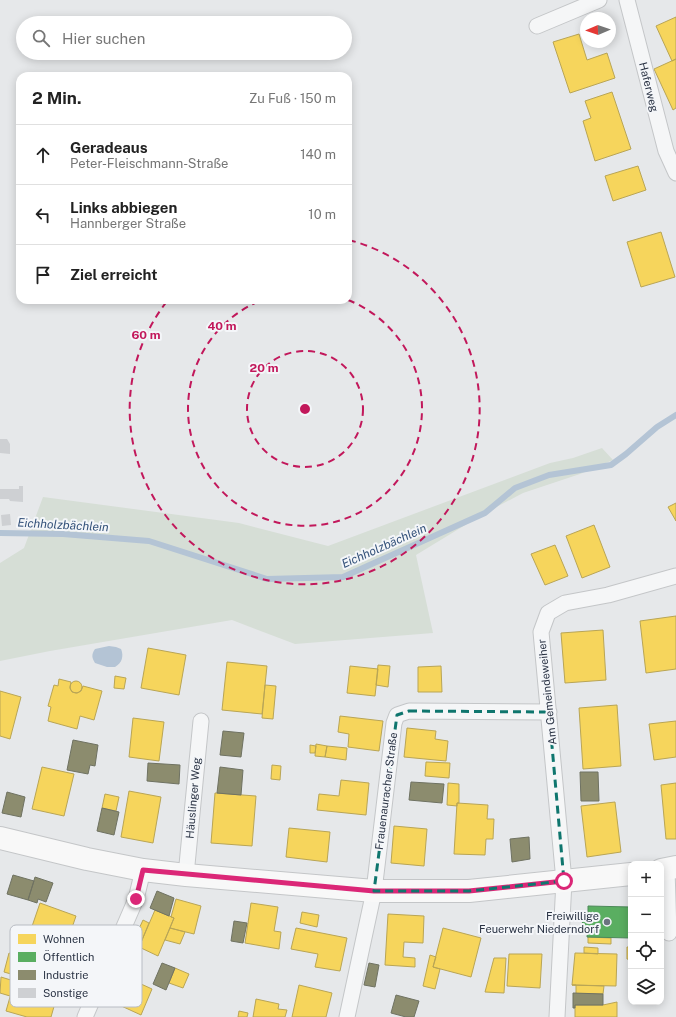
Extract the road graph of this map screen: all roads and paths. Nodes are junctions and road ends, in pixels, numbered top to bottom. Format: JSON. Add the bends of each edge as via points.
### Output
{"nodes":[{"id":1,"x":598,"y":0,"type":"edge"},
{"id":2,"x":627,"y":0,"type":"edge"},
{"id":3,"x":537,"y":26,"type":"dead end"},
{"id":4,"x":676,"y":173,"type":"edge"},
{"id":5,"x":676,"y":576,"type":"edge"},
{"id":6,"x":549,"y":712,"type":"junction"},
{"id":7,"x":200,"y":721,"type":"dead end"},
{"id":8,"x":0,"y":838,"type":"edge"},
{"id":9,"x":668,"y":869,"type":"edge"},
{"id":10,"x":143,"y":870,"type":"junction"},
{"id":11,"x":628,"y":874,"type":"edge"},
{"id":12,"x":186,"y":875,"type":"junction"},
{"id":13,"x":564,"y":881,"type":"junction"},
{"id":14,"x":374,"y":891,"type":"junction"},
{"id":15,"x":125,"y":925,"type":"edge"},
{"id":16,"x":669,"y":933,"type":"dead end"},
{"id":17,"x":89,"y":1007,"type":"edge"},
{"id":18,"x":85,"y":1017,"type":"edge"},
{"id":19,"x":347,"y":1017,"type":"edge"},
{"id":20,"x":557,"y":1017,"type":"edge"}],
"edges":[{"from":1,"to":3,"type":"street"},
{"from":2,"to":4,"type":"street","name":"Haferweg","via":[[666,151]]},
{"from":5,"to":6,"type":"street","name":"Am Gemeindeweiher","via":[[608,595],[565,603],[548,613],[541,632]]},
{"from":6,"to":13,"type":"street","name":"Am Gemeindeweiher"},
{"from":6,"to":14,"type":"street","name":"Frauenauracher Straße","via":[[408,711],[397,715]]},
{"from":7,"to":12,"type":"street","name":"Häuslinger Weg"},
{"from":8,"to":10,"type":"street"},
{"from":9,"to":16,"type":"street"},
{"from":10,"to":12,"type":"street"},
{"from":10,"to":15,"type":"street","via":[[136,899]]},
{"from":11,"to":13,"type":"street"},
{"from":12,"to":14,"type":"street"},
{"from":13,"to":14,"type":"street","via":[[469,891]]},
{"from":13,"to":20,"type":"street","name":"Am Gemeindeweiher"},
{"from":14,"to":19,"type":"street","name":"Frauenauracher Straße"},
{"from":17,"to":18,"type":"street"}]}
